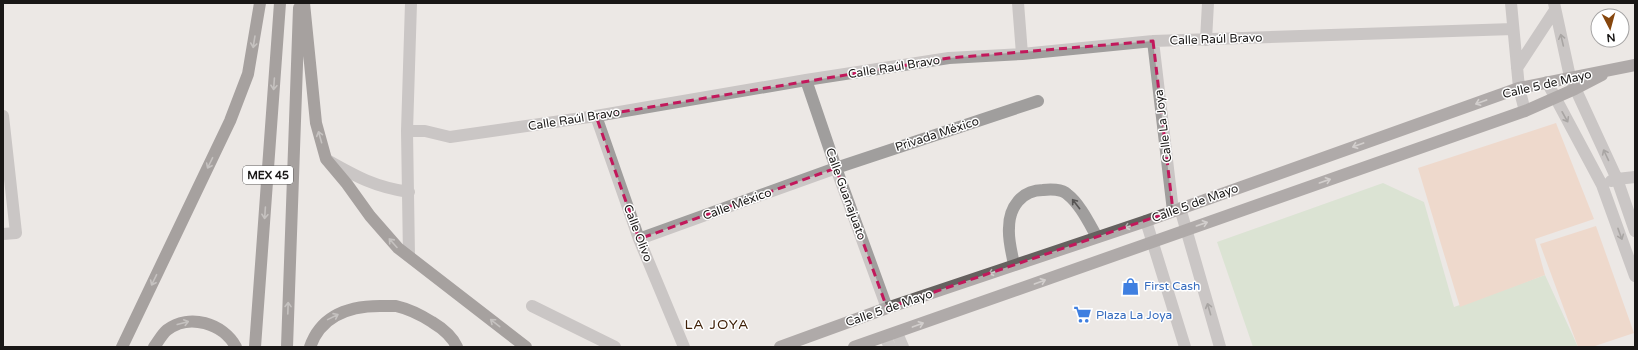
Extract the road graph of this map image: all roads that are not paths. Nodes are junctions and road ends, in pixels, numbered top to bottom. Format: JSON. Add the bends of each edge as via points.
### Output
{"nodes":[{"id":1,"x":260,"y":3,"type":"edge"},
{"id":2,"x":280,"y":3,"type":"edge"},
{"id":3,"x":299,"y":3,"type":"edge"},
{"id":4,"x":304,"y":3,"type":"edge"},
{"id":5,"x":411,"y":3,"type":"edge"},
{"id":6,"x":1018,"y":3,"type":"edge"},
{"id":7,"x":1208,"y":3,"type":"edge"},
{"id":8,"x":1511,"y":3,"type":"edge"},
{"id":9,"x":1555,"y":6,"type":"edge"},
{"id":10,"x":1513,"y":29,"type":"junction"},
{"id":11,"x":1206,"y":40,"type":"junction"},
{"id":12,"x":1153,"y":41,"type":"junction"},
{"id":13,"x":1022,"y":54,"type":"junction"},
{"id":14,"x":1635,"y":65,"type":"edge"},
{"id":15,"x":1517,"y":68,"type":"junction"},
{"id":16,"x":1614,"y":69,"type":"junction"},
{"id":17,"x":1570,"y":77,"type":"junction"},
{"id":18,"x":806,"y":80,"type":"junction"},
{"id":19,"x":1547,"y":82,"type":"junction"},
{"id":20,"x":1518,"y":88,"type":"junction"},
{"id":21,"x":1575,"y":89,"type":"junction"},
{"id":22,"x":1556,"y":98,"type":"junction"},
{"id":23,"x":1038,"y":101,"type":"dead end"},
{"id":24,"x":1525,"y":111,"type":"junction"},
{"id":25,"x":3,"y":116,"type":"edge"},
{"id":26,"x":596,"y":116,"type":"junction"},
{"id":27,"x":407,"y":131,"type":"junction"},
{"id":28,"x":326,"y":159,"type":"junction"},
{"id":29,"x":836,"y":168,"type":"junction"},
{"id":30,"x":1635,"y":177,"type":"edge"},
{"id":31,"x":1617,"y":179,"type":"junction"},
{"id":32,"x":1602,"y":185,"type":"junction"},
{"id":33,"x":409,"y":192,"type":"junction"},
{"id":34,"x":1177,"y":210,"type":"junction"},
{"id":35,"x":1146,"y":221,"type":"junction"},
{"id":36,"x":1187,"y":230,"type":"junction"},
{"id":37,"x":1635,"y":231,"type":"edge"},
{"id":38,"x":3,"y":234,"type":"edge"},
{"id":39,"x":1097,"y":237,"type":"junction"},
{"id":40,"x":639,"y":239,"type":"junction"},
{"id":41,"x":1152,"y":241,"type":"junction"},
{"id":42,"x":409,"y":256,"type":"junction"},
{"id":43,"x":1014,"y":265,"type":"junction"},
{"id":44,"x":1635,"y":276,"type":"edge"},
{"id":45,"x":532,"y":306,"type":"dead end"},
{"id":46,"x":887,"y":308,"type":"junction"},
{"id":47,"x":897,"y":333,"type":"junction"},
{"id":48,"x":887,"y":342,"type":"edge"},
{"id":49,"x":122,"y":347,"type":"edge"},
{"id":50,"x":154,"y":347,"type":"edge"},
{"id":51,"x":236,"y":347,"type":"edge"},
{"id":52,"x":255,"y":347,"type":"edge"},
{"id":53,"x":287,"y":347,"type":"edge"},
{"id":54,"x":310,"y":347,"type":"edge"},
{"id":55,"x":458,"y":347,"type":"edge"},
{"id":56,"x":526,"y":347,"type":"edge"},
{"id":57,"x":615,"y":347,"type":"edge"},
{"id":58,"x":684,"y":347,"type":"edge"},
{"id":59,"x":780,"y":347,"type":"edge"},
{"id":60,"x":854,"y":347,"type":"edge"},
{"id":61,"x":903,"y":347,"type":"edge"},
{"id":62,"x":1185,"y":347,"type":"edge"},
{"id":63,"x":1220,"y":347,"type":"edge"}],
"edges":[{"from":1,"to":49,"type":"highway","one_way":true,"via":[[248,74],[230,121]]},
{"from":2,"to":52,"type":"highway","number":"MEX 45","one_way":true},
{"from":53,"to":3,"type":"highway","number":"MEX 45","one_way":true},
{"from":28,"to":4,"type":"highway","one_way":true,"via":[[316,123]]},
{"from":5,"to":27,"type":"street"},
{"from":6,"to":13,"type":"street"},
{"from":7,"to":11,"type":"street"},
{"from":8,"to":10,"type":"street"},
{"from":9,"to":15,"type":"street"},
{"from":17,"to":9,"type":"street","one_way":true},
{"from":10,"to":11,"type":"street","name":"Calle Raúl Bravo"},
{"from":10,"to":15,"type":"street"},
{"from":11,"to":12,"type":"street","name":"Calle Raúl Bravo"},
{"from":12,"to":13,"type":"street","name":"Calle Raúl Bravo"},
{"from":12,"to":34,"type":"street","name":"Calle La Joya"},
{"from":13,"to":18,"type":"street","name":"Calle Raúl Bravo","via":[[949,58]]},
{"from":14,"to":16,"type":"main road","name":"Calle 5 de Mayo"},
{"from":15,"to":20,"type":"street"},
{"from":16,"to":17,"type":"main road","name":"Calle 5 de Mayo"},
{"from":16,"to":21,"type":"main road","name":"Calle 5 de Mayo"},
{"from":17,"to":19,"type":"main road","name":"Calle 5 de Mayo"},
{"from":17,"to":21,"type":"street"},
{"from":18,"to":26,"type":"street","name":"Calle Raúl Bravo"},
{"from":18,"to":29,"type":"street","name":"Calle Guanajuato"},
{"from":19,"to":20,"type":"main road","name":"Calle 5 de Mayo"},
{"from":19,"to":22,"type":"street"},
{"from":20,"to":24,"type":"street"},
{"from":20,"to":34,"type":"main road","name":"Calle 5 de Mayo","one_way":true},
{"from":21,"to":22,"type":"main road","name":"Calle 5 de Mayo"},
{"from":31,"to":21,"type":"street","one_way":true},
{"from":22,"to":24,"type":"main road","name":"Calle 5 de Mayo"},
{"from":22,"to":32,"type":"street","one_way":true},
{"from":23,"to":29,"type":"street","name":"Privada México"},
{"from":36,"to":24,"type":"main road","name":"Calle 5 de Mayo","one_way":true},
{"from":25,"to":38,"type":"street","via":[[16,233]]},
{"from":26,"to":27,"type":"street","name":"Calle Raúl Bravo","via":[[450,137],[425,131]]},
{"from":26,"to":40,"type":"street","name":"Calle Olivo"},
{"from":27,"to":33,"type":"street"},
{"from":28,"to":33,"type":"street","via":[[360,179],[388,189]]},
{"from":42,"to":28,"type":"highway","one_way":true,"via":[[398,248],[370,216]]},
{"from":29,"to":40,"type":"street","name":"Calle México"},
{"from":29,"to":46,"type":"street","name":"Calle Guanajuato"},
{"from":30,"to":31,"type":"street"},
{"from":31,"to":32,"type":"street"},
{"from":31,"to":37,"type":"street"},
{"from":32,"to":44,"type":"street","one_way":true},
{"from":33,"to":42,"type":"street"},
{"from":34,"to":35,"type":"main road","name":"Calle 5 de Mayo"},
{"from":34,"to":36,"type":"street","name":"Calle La Joya"},
{"from":35,"to":39,"type":"main road","name":"Calle 5 de Mayo","one_way":true},
{"from":35,"to":41,"type":"street"},
{"from":36,"to":41,"type":"main road","name":"Calle 5 de Mayo"},
{"from":63,"to":36,"type":"street","name":"Calle La Joya","one_way":true},
{"from":39,"to":43,"type":"main road","name":"Calle 5 de Mayo"},
{"from":39,"to":43,"type":"street","one_way":true,"via":[[1067,193],[1052,189],[1025,194],[1014,206],[1008,228]]},
{"from":40,"to":58,"type":"street","name":"Calle Olivo"},
{"from":47,"to":41,"type":"main road","name":"Calle 5 de Mayo","one_way":true},
{"from":41,"to":62,"type":"street"},
{"from":56,"to":42,"type":"highway","one_way":true},
{"from":43,"to":46,"type":"main road","name":"Calle 5 de Mayo","one_way":true},
{"from":45,"to":57,"type":"street"},
{"from":46,"to":59,"type":"main road","name":"Calle 5 de Mayo"},
{"from":47,"to":48,"type":"main road","name":"Calle 5 de Mayo"},
{"from":47,"to":61,"type":"street"},
{"from":48,"to":60,"type":"main road","name":"Calle 5 de Mayo"},
{"from":50,"to":51,"type":"highway","one_way":true,"via":[[166,330],[184,321],[210,324],[223,332]]},
{"from":54,"to":55,"type":"highway","one_way":true,"via":[[313,338],[327,320],[351,308],[372,306],[395,306],[420,314],[445,330]]}]}
